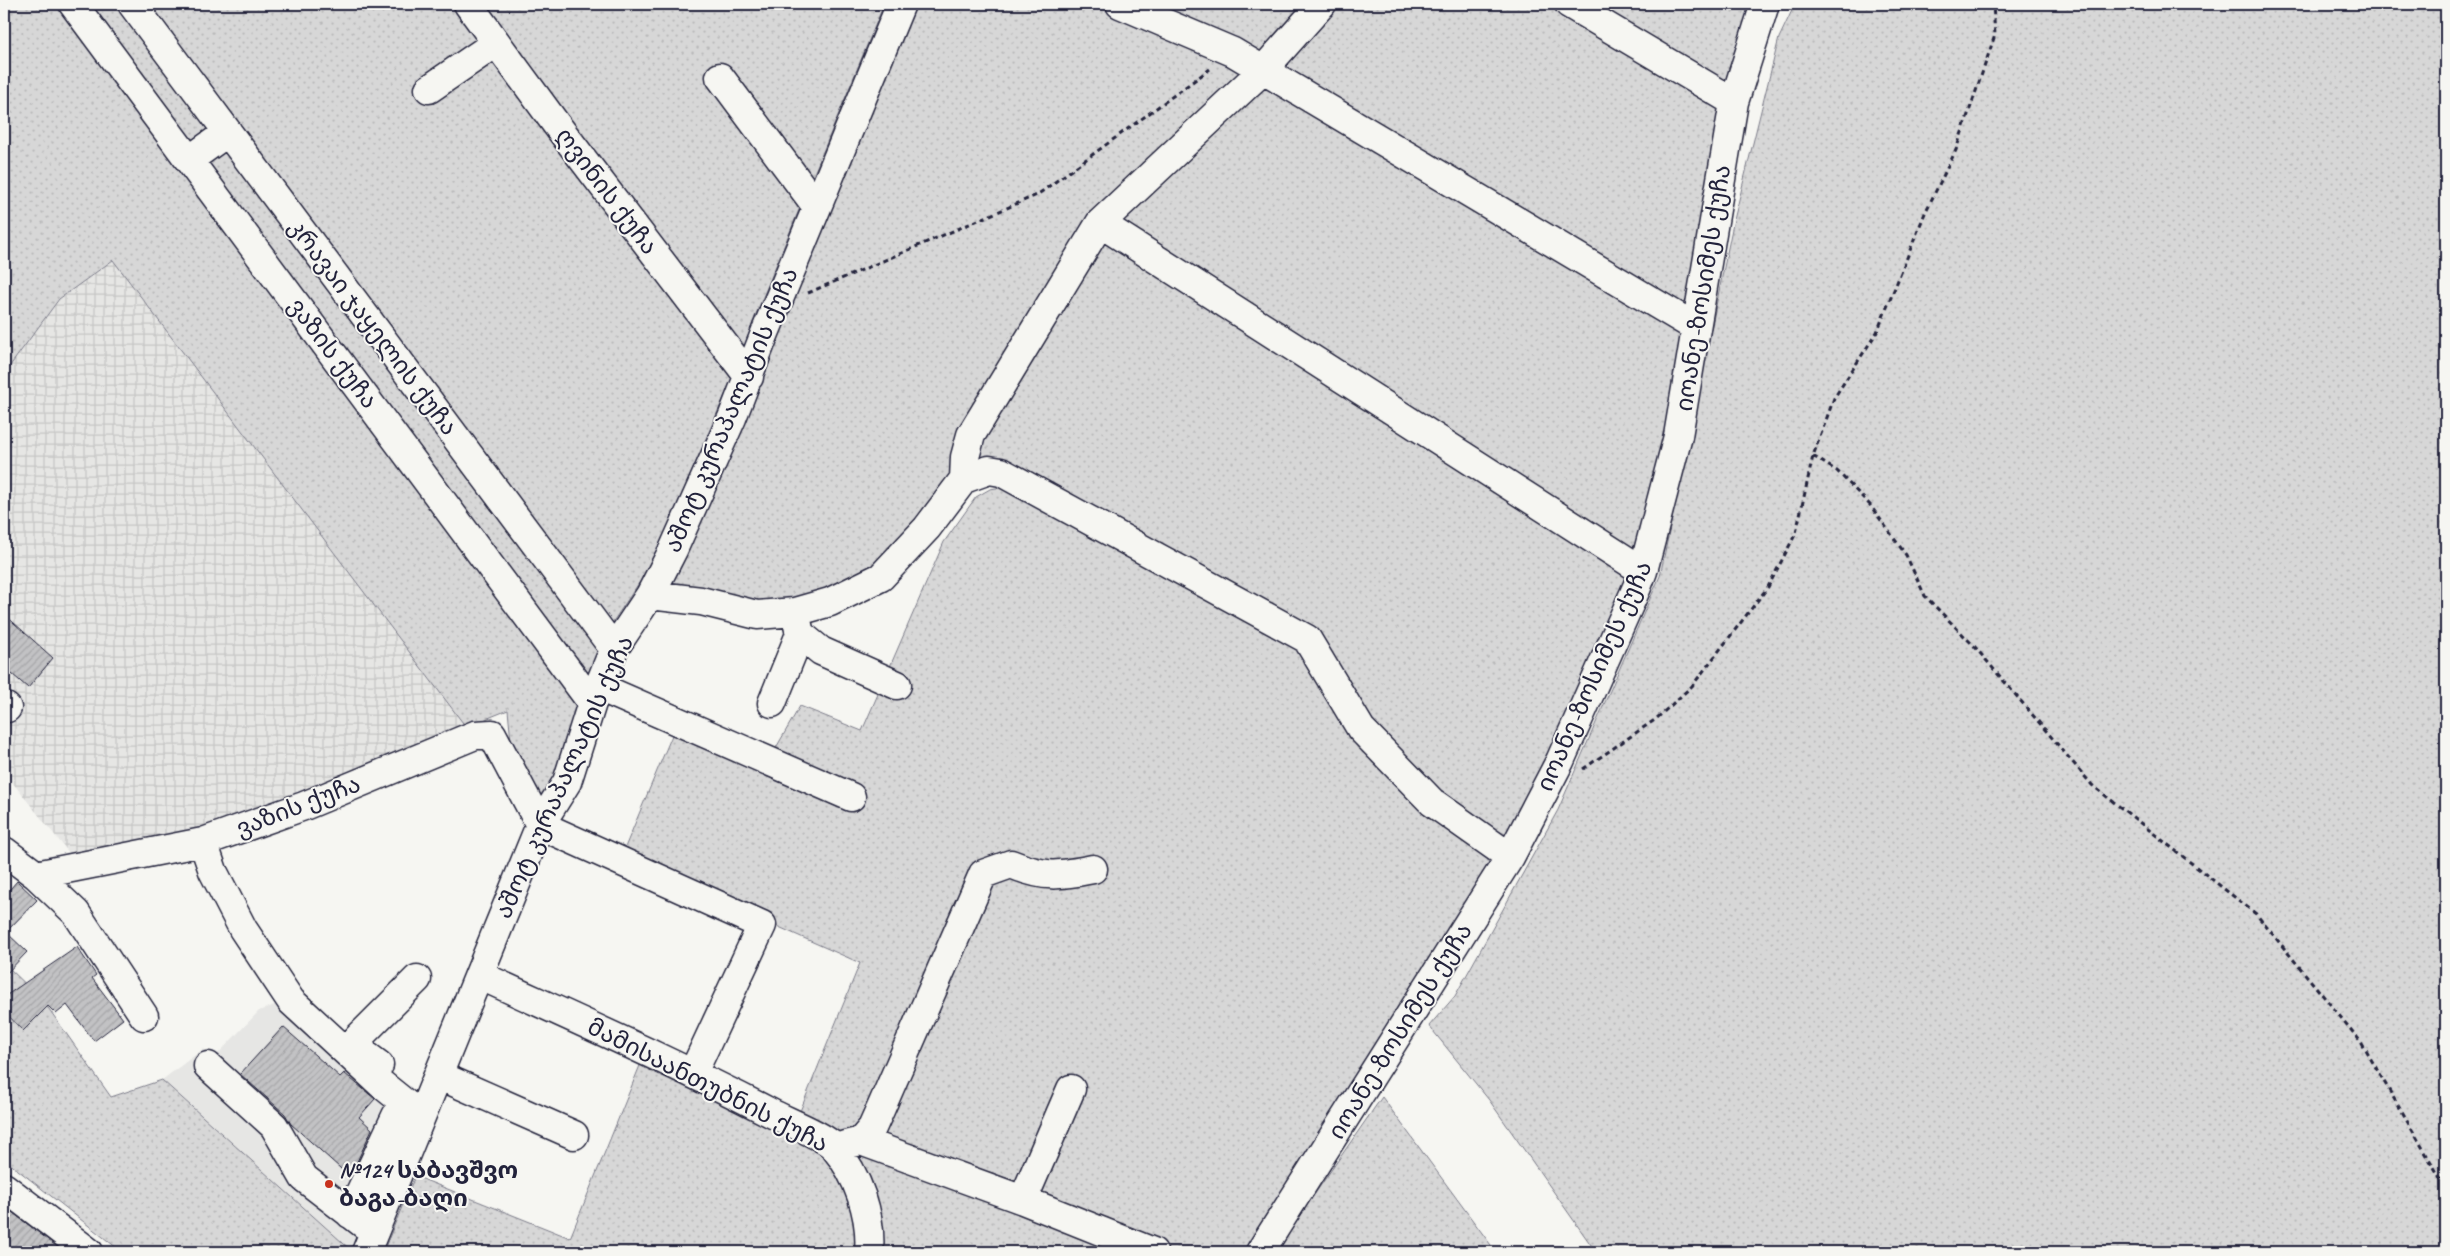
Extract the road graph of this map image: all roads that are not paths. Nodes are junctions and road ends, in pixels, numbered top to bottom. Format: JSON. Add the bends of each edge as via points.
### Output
{"nodes":[{"id":1,"x":73,"y":4,"type":"edge"},
{"id":2,"x":132,"y":4,"type":"edge"},
{"id":3,"x":468,"y":4,"type":"edge"},
{"id":4,"x":901,"y":4,"type":"edge"},
{"id":5,"x":1120,"y":4,"type":"edge"},
{"id":6,"x":1322,"y":4,"type":"edge"},
{"id":7,"x":1569,"y":4,"type":"edge"},
{"id":8,"x":1765,"y":4,"type":"edge"},
{"id":9,"x":496,"y":43,"type":"junction"},
{"id":10,"x":1263,"y":70,"type":"junction"},
{"id":11,"x":720,"y":78,"type":"dead end"},
{"id":12,"x":429,"y":89,"type":"dead end"},
{"id":13,"x":1734,"y":102,"type":"junction"},
{"id":14,"x":228,"y":132,"type":"junction"},
{"id":15,"x":189,"y":160,"type":"junction"},
{"id":16,"x":817,"y":206,"type":"junction"},
{"id":17,"x":1100,"y":223,"type":"junction"},
{"id":18,"x":1695,"y":327,"type":"junction"},
{"id":19,"x":749,"y":377,"type":"junction"},
{"id":20,"x":964,"y":479,"type":"junction"},
{"id":21,"x":1643,"y":571,"type":"junction"},
{"id":22,"x":650,"y":596,"type":"junction"},
{"id":23,"x":798,"y":623,"type":"junction"},
{"id":24,"x":614,"y":649,"type":"junction"},
{"id":25,"x":897,"y":685,"type":"dead end"},
{"id":26,"x":595,"y":695,"type":"junction"},
{"id":27,"x":772,"y":703,"type":"dead end"},
{"id":28,"x":851,"y":797,"type":"dead end"},
{"id":29,"x":540,"y":825,"type":"junction"},
{"id":30,"x":202,"y":842,"type":"junction"},
{"id":31,"x":4,"y":851,"type":"edge"},
{"id":32,"x":1510,"y":857,"type":"junction"},
{"id":33,"x":1093,"y":870,"type":"dead end"},
{"id":34,"x":36,"y":874,"type":"junction"},
{"id":35,"x":479,"y":975,"type":"junction"},
{"id":36,"x":417,"y":980,"type":"dead end"},
{"id":37,"x":144,"y":1016,"type":"dead end"},
{"id":38,"x":208,"y":1066,"type":"dead end"},
{"id":39,"x":693,"y":1073,"type":"junction"},
{"id":40,"x":438,"y":1075,"type":"junction"},
{"id":41,"x":1071,"y":1089,"type":"dead end"},
{"id":42,"x":415,"y":1111,"type":"junction"},
{"id":43,"x":574,"y":1135,"type":"dead end"},
{"id":44,"x":861,"y":1141,"type":"junction"},
{"id":45,"x":833,"y":1145,"type":"junction"},
{"id":46,"x":4,"y":1187,"type":"edge"},
{"id":47,"x":1023,"y":1200,"type":"junction"},
{"id":48,"x":350,"y":1214,"type":"junction"},
{"id":49,"x":370,"y":1242,"type":"edge"},
{"id":50,"x":89,"y":1252,"type":"edge"},
{"id":51,"x":869,"y":1252,"type":"edge"},
{"id":52,"x":1153,"y":1252,"type":"edge"},
{"id":53,"x":1260,"y":1252,"type":"edge"}],
"edges":[{"from":1,"to":15,"type":"street","name":"ვაზის ქუჩა"},
{"from":2,"to":14,"type":"street","name":"კრავაი ჯაყელის ქუჩა"},
{"from":3,"to":9,"type":"street","name":"ღვინის ქუჩა"},
{"from":4,"to":16,"type":"street","name":"აშოტ კურაპალატის ქუჩა"},
{"from":5,"to":10,"type":"street","via":[[1233,52]]},
{"from":6,"to":10,"type":"street"},
{"from":7,"to":13,"type":"street"},
{"from":8,"to":13,"type":"street","name":"იოანე-ზოსიმეს ქუჩა"},
{"from":9,"to":12,"type":"street"},
{"from":9,"to":19,"type":"street","name":"ღვინის ქუჩა"},
{"from":10,"to":17,"type":"street"},
{"from":10,"to":18,"type":"street"},
{"from":11,"to":16,"type":"street"},
{"from":13,"to":18,"type":"street","name":"იოანე-ზოსიმეს ქუჩა"},
{"from":14,"to":15,"type":"street"},
{"from":14,"to":24,"type":"street","name":"კრავაი ჯაყელის ქუჩა"},
{"from":15,"to":26,"type":"street","name":"ვაზის ქუჩა"},
{"from":16,"to":19,"type":"street","name":"აშოტ კურაპალატის ქუჩა"},
{"from":17,"to":20,"type":"street","via":[[971,435]]},
{"from":17,"to":21,"type":"street"},
{"from":18,"to":21,"type":"street","name":"იოანე-ზოსიმეს ქუჩა","via":[[1678,436]]},
{"from":19,"to":22,"type":"street","name":"აშოტ კურაპალატის ქუჩა"},
{"from":20,"to":23,"type":"street","via":[[927,528],[881,577],[830,602]]},
{"from":20,"to":32,"type":"street","via":[[988,470],[1001,472],[1307,639],[1361,729],[1432,802]]},
{"from":21,"to":32,"type":"street","name":"იოანე-ზოსიმეს ქუჩა","via":[[1560,761]]},
{"from":22,"to":23,"type":"street","via":[[701,600]]},
{"from":22,"to":24,"type":"street","name":"აშოტ კურაპალატის ქუჩა"},
{"from":23,"to":25,"type":"street","via":[[821,651]]},
{"from":23,"to":27,"type":"street"},
{"from":24,"to":26,"type":"street","name":"აშოტ კურაპალატის ქუჩა"},
{"from":26,"to":28,"type":"street"},
{"from":26,"to":29,"type":"street","name":"აშოტ კურაპალატის ქუჩა","via":[[567,782]]},
{"from":29,"to":30,"type":"street","name":"ვაზის ქუჩა","via":[[492,734],[476,735],[304,806]]},
{"from":29,"to":35,"type":"street","name":"აშოტ კურაპალატის ქუჩა"},
{"from":29,"to":39,"type":"street","via":[[762,925]]},
{"from":30,"to":34,"type":"street","name":"ვაზის ქუჩა"},
{"from":30,"to":42,"type":"street","via":[[243,929],[291,1001]]},
{"from":31,"to":34,"type":"street"},
{"from":32,"to":53,"type":"street","name":"იოანე-ზოსიმეს ქუჩა"},
{"from":33,"to":44,"type":"street","via":[[1062,876],[1036,874],[1011,864],[983,874],[872,1128]]},
{"from":34,"to":37,"type":"street","via":[[76,913]]},
{"from":35,"to":39,"type":"street","name":"მამისაანთუბნის ქუჩა"},
{"from":35,"to":40,"type":"street","name":"აშოტ კურაპალატის ქუჩა"},
{"from":36,"to":42,"type":"street","via":[[358,1038],[363,1053]]},
{"from":38,"to":48,"type":"street","via":[[274,1126],[304,1178]]},
{"from":39,"to":45,"type":"street","name":"მამისაანთუბნის ქუჩა"},
{"from":40,"to":42,"type":"street","name":"აშოტ კურაპალატის ქუჩა"},
{"from":40,"to":43,"type":"street"},
{"from":41,"to":47,"type":"street"},
{"from":42,"to":48,"type":"street"},
{"from":42,"to":49,"type":"street","name":"აშოტ კურაპალატის ქუჩა"},
{"from":44,"to":45,"type":"street","via":[[850,1146]]},
{"from":44,"to":47,"type":"street"},
{"from":45,"to":51,"type":"street","name":"მამისაანთუბნის ქუჩა","via":[[852,1174],[863,1202],[871,1231]]},
{"from":46,"to":50,"type":"street"},
{"from":47,"to":52,"type":"street"},
{"from":48,"to":49,"type":"street"}]}
